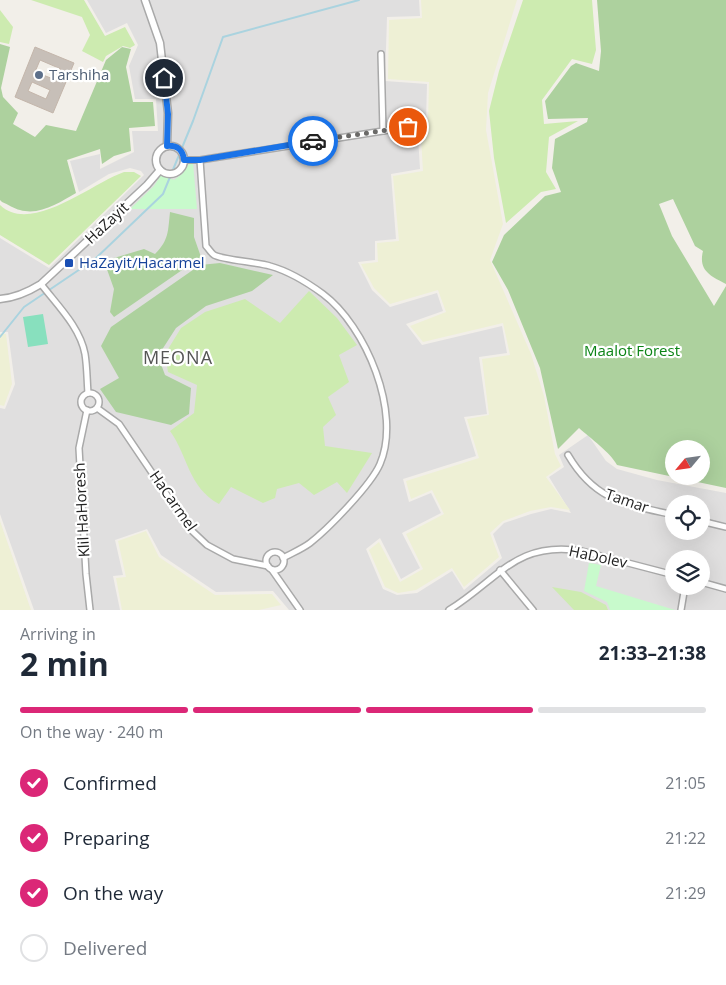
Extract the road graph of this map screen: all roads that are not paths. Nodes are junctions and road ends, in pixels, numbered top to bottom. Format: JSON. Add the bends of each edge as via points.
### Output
{"nodes":[{"id":1,"x":145,"y":0,"type":"edge"},
{"id":2,"x":381,"y":54,"type":"dead end"},
{"id":3,"x":408,"y":127,"type":"dead end"},
{"id":4,"x":383,"y":130,"type":"junction"},
{"id":5,"x":167,"y":146,"type":"junction"},
{"id":6,"x":184,"y":160,"type":"junction"},
{"id":7,"x":200,"y":160,"type":"junction"},
{"id":8,"x":160,"y":170,"type":"junction"},
{"id":9,"x":41,"y":284,"type":"junction"},
{"id":10,"x":0,"y":299,"type":"edge"},
{"id":11,"x":88,"y":393,"type":"junction"},
{"id":12,"x":98,"y":408,"type":"junction"},
{"id":13,"x":87,"y":410,"type":"junction"},
{"id":14,"x":568,"y":455,"type":"dead end"},
{"id":15,"x":665,"y":513,"type":"edge"},
{"id":16,"x":710,"y":523,"type":"edge"},
{"id":17,"x":726,"y":527,"type":"edge"},
{"id":18,"x":283,"y":558,"type":"junction"},
{"id":19,"x":283,"y":565,"type":"junction"},
{"id":20,"x":270,"y":567,"type":"junction"},
{"id":21,"x":500,"y":570,"type":"junction"},
{"id":22,"x":665,"y":573,"type":"edge"},
{"id":23,"x":710,"y":585,"type":"edge"},
{"id":24,"x":726,"y":589,"type":"edge"},
{"id":25,"x":286,"y":591,"type":"junction"},
{"id":26,"x":684,"y":595,"type":"edge"},
{"id":27,"x":90,"y":610,"type":"edge"},
{"id":28,"x":300,"y":610,"type":"edge"},
{"id":29,"x":449,"y":610,"type":"edge"},
{"id":30,"x":533,"y":610,"type":"edge"},
{"id":31,"x":681,"y":610,"type":"edge"}],
"edges":[{"from":1,"to":5,"type":"street","via":[[160,43],[168,114]]},
{"from":2,"to":4,"type":"street"},
{"from":3,"to":4,"type":"street"},
{"from":4,"to":7,"type":"street"},
{"from":5,"to":6,"type":"street","via":[[177,147]]},
{"from":5,"to":8,"type":"street","via":[[156,156]]},
{"from":6,"to":7,"type":"street"},
{"from":6,"to":8,"type":"street","via":[[175,173]]},
{"from":7,"to":18,"type":"street","via":[[206,246],[215,255],[270,266],[323,294],[338,307],[361,340],[381,388],[387,431],[379,466],[362,491],[323,532]]},
{"from":8,"to":9,"type":"street","name":"HaZayit"},
{"from":9,"to":10,"type":"street","name":"HaZayit","via":[[8,299]]},
{"from":9,"to":11,"type":"street","via":[[79,338],[85,353]]},
{"from":11,"to":12,"type":"street","via":[[97,396]]},
{"from":11,"to":13,"type":"street","via":[[81,402]]},
{"from":12,"to":13,"type":"street"},
{"from":12,"to":20,"type":"street","name":"HaCarmel","via":[[118,424],[190,529],[207,546],[234,558]]},
{"from":13,"to":27,"type":"street","name":"Klil HaHoresh","via":[[79,448]]},
{"from":14,"to":15,"type":"street","name":"Tamar","via":[[585,480],[608,496]]},
{"from":16,"to":17,"type":"street"},
{"from":18,"to":19,"type":"street"},
{"from":18,"to":20,"type":"street","via":[[272,553],[268,557]]},
{"from":19,"to":20,"type":"street","via":[[279,569]]},
{"from":19,"to":25,"type":"street"},
{"from":20,"to":25,"type":"street"},
{"from":21,"to":22,"type":"street","name":"HaDolev","via":[[514,560],[541,550],[570,549]]},
{"from":21,"to":29,"type":"street","name":"HaDolev"},
{"from":21,"to":30,"type":"street"},
{"from":23,"to":24,"type":"street"},
{"from":25,"to":28,"type":"street"},
{"from":26,"to":31,"type":"street"}]}
